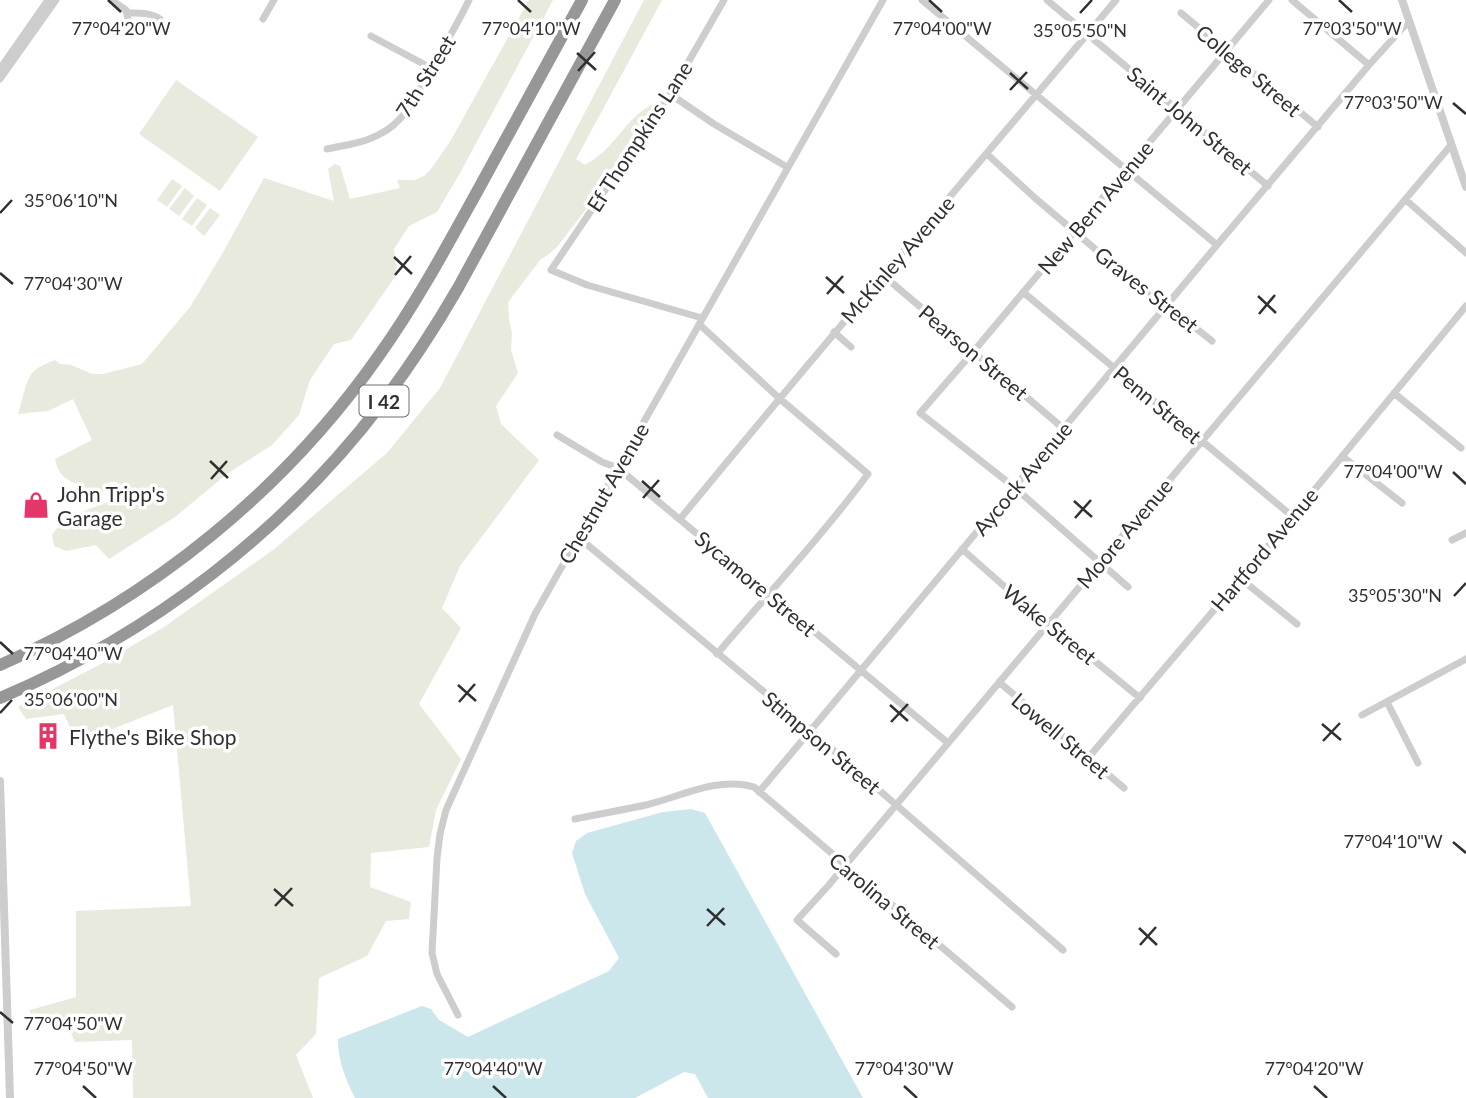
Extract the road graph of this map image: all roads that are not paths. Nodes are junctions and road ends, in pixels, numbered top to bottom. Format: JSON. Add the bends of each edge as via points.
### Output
{"nodes":[{"id":1,"x":48,"y":0,"type":"edge"},
{"id":2,"x":56,"y":0,"type":"edge"},
{"id":3,"x":111,"y":0,"type":"edge"},
{"id":4,"x":274,"y":0,"type":"edge"},
{"id":5,"x":469,"y":0,"type":"edge"},
{"id":6,"x":582,"y":0,"type":"edge"},
{"id":7,"x":615,"y":0,"type":"edge"},
{"id":8,"x":724,"y":0,"type":"edge"},
{"id":9,"x":883,"y":0,"type":"edge"},
{"id":10,"x":922,"y":0,"type":"edge"},
{"id":11,"x":1047,"y":0,"type":"edge"},
{"id":12,"x":1116,"y":0,"type":"edge"},
{"id":13,"x":1269,"y":0,"type":"edge"},
{"id":14,"x":1292,"y":0,"type":"edge"},
{"id":15,"x":1402,"y":0,"type":"edge"},
{"id":16,"x":1181,"y":12,"type":"dead end"},
{"id":17,"x":127,"y":13,"type":"junction"},
{"id":18,"x":160,"y":19,"type":"dead end"},
{"id":19,"x":263,"y":19,"type":"dead end"},
{"id":20,"x":1409,"y":21,"type":"junction"},
{"id":21,"x":122,"y":28,"type":"dead end"},
{"id":22,"x":1087,"y":34,"type":"junction"},
{"id":23,"x":371,"y":36,"type":"dead end"},
{"id":24,"x":1226,"y":51,"type":"junction"},
{"id":25,"x":1369,"y":65,"type":"junction"},
{"id":26,"x":431,"y":68,"type":"junction"},
{"id":27,"x":0,"y":69,"type":"edge"},
{"id":28,"x":0,"y":79,"type":"edge"},
{"id":29,"x":670,"y":94,"type":"junction"},
{"id":30,"x":1037,"y":95,"type":"junction"},
{"id":31,"x":1177,"y":109,"type":"junction"},
{"id":32,"x":1318,"y":127,"type":"junction"},
{"id":33,"x":1451,"y":145,"type":"junction"},
{"id":34,"x":327,"y":149,"type":"dead end"},
{"id":35,"x":987,"y":154,"type":"junction"},
{"id":36,"x":787,"y":167,"type":"junction"},
{"id":37,"x":1126,"y":170,"type":"junction"},
{"id":38,"x":1268,"y":186,"type":"junction"},
{"id":39,"x":1466,"y":187,"type":"edge"},
{"id":40,"x":1406,"y":200,"type":"junction"},
{"id":41,"x":1074,"y":231,"type":"junction"},
{"id":42,"x":1217,"y":245,"type":"junction"},
{"id":43,"x":1466,"y":253,"type":"edge"},
{"id":44,"x":884,"y":276,"type":"junction"},
{"id":45,"x":1023,"y":292,"type":"junction"},
{"id":46,"x":1466,"y":306,"type":"edge"},
{"id":47,"x":1165,"y":307,"type":"junction"},
{"id":48,"x":700,"y":321,"type":"junction"},
{"id":49,"x":834,"y":332,"type":"junction"},
{"id":50,"x":1212,"y":341,"type":"dead end"},
{"id":51,"x":851,"y":347,"type":"dead end"},
{"id":52,"x":973,"y":352,"type":"junction"},
{"id":53,"x":1114,"y":367,"type":"junction"},
{"id":54,"x":1394,"y":394,"type":"junction"},
{"id":55,"x":779,"y":398,"type":"junction"},
{"id":56,"x":1064,"y":429,"type":"junction"},
{"id":57,"x":557,"y":435,"type":"dead end"},
{"id":58,"x":1202,"y":440,"type":"junction"},
{"id":59,"x":1461,"y":448,"type":"dead end"},
{"id":60,"x":1342,"y":456,"type":"junction"},
{"id":61,"x":618,"y":468,"type":"junction"},
{"id":62,"x":1014,"y":487,"type":"junction"},
{"id":63,"x":1402,"y":503,"type":"dead end"},
{"id":64,"x":1292,"y":516,"type":"junction"},
{"id":65,"x":680,"y":519,"type":"junction"},
{"id":66,"x":1466,"y":533,"type":"edge"},
{"id":67,"x":578,"y":537,"type":"junction"},
{"id":68,"x":1452,"y":540,"type":"dead end"},
{"id":69,"x":962,"y":549,"type":"junction"},
{"id":70,"x":1099,"y":563,"type":"junction"},
{"id":71,"x":1241,"y":579,"type":"junction"},
{"id":72,"x":1128,"y":587,"type":"dead end"},
{"id":73,"x":770,"y":595,"type":"junction"},
{"id":74,"x":1048,"y":623,"type":"junction"},
{"id":75,"x":1297,"y":624,"type":"dead end"},
{"id":76,"x":717,"y":654,"type":"junction"},
{"id":77,"x":1466,"y":659,"type":"edge"},
{"id":78,"x":0,"y":665,"type":"edge"},
{"id":79,"x":860,"y":670,"type":"junction"},
{"id":80,"x":999,"y":682,"type":"junction"},
{"id":81,"x":0,"y":698,"type":"edge"},
{"id":82,"x":1140,"y":698,"type":"junction"},
{"id":83,"x":1387,"y":702,"type":"junction"},
{"id":84,"x":1362,"y":715,"type":"dead end"},
{"id":85,"x":810,"y":730,"type":"junction"},
{"id":86,"x":948,"y":743,"type":"junction"},
{"id":87,"x":1088,"y":758,"type":"junction"},
{"id":88,"x":1418,"y":763,"type":"dead end"},
{"id":89,"x":0,"y":781,"type":"edge"},
{"id":90,"x":1124,"y":788,"type":"dead end"},
{"id":91,"x":759,"y":792,"type":"junction"},
{"id":92,"x":896,"y":804,"type":"junction"},
{"id":93,"x":575,"y":819,"type":"dead end"},
{"id":94,"x":844,"y":866,"type":"junction"},
{"id":95,"x":3,"y":930,"type":"edge"},
{"id":96,"x":1063,"y":950,"type":"dead end"},
{"id":97,"x":836,"y":954,"type":"dead end"},
{"id":98,"x":1012,"y":1007,"type":"dead end"},
{"id":99,"x":458,"y":1015,"type":"dead end"},
{"id":100,"x":10,"y":1098,"type":"edge"}],
"edges":[{"from":1,"to":27,"type":"street"},
{"from":2,"to":28,"type":"street"},
{"from":3,"to":17,"type":"street"},
{"from":4,"to":19,"type":"street"},
{"from":5,"to":26,"type":"street","name":"7th Street"},
{"from":6,"to":78,"type":"highway","via":[[423,287],[331,417],[278,475],[188,554],[89,620]]},
{"from":7,"to":81,"type":"highway","number":"I 42","via":[[458,288],[384,401],[316,480],[227,562],[141,624]]},
{"from":8,"to":29,"type":"street","name":"Ef Thompkins Lane"},
{"from":9,"to":36,"type":"street","name":"Chestnut Avenue"},
{"from":10,"to":30,"type":"street"},
{"from":11,"to":22,"type":"street","name":"Saint John Street"},
{"from":12,"to":22,"type":"street","name":"McKinley Avenue"},
{"from":13,"to":24,"type":"street","name":"New Bern Avenue"},
{"from":14,"to":25,"type":"street"},
{"from":15,"to":20,"type":"street"},
{"from":16,"to":24,"type":"street","name":"College Street"},
{"from":17,"to":18,"type":"street"},
{"from":17,"to":21,"type":"street"},
{"from":20,"to":25,"type":"street","name":"Aycock Avenue"},
{"from":20,"to":33,"type":"street"},
{"from":22,"to":30,"type":"street","name":"McKinley Avenue"},
{"from":22,"to":31,"type":"street","name":"Saint John Street"},
{"from":23,"to":26,"type":"street"},
{"from":24,"to":31,"type":"street","name":"New Bern Avenue"},
{"from":24,"to":32,"type":"street","name":"College Street"},
{"from":25,"to":32,"type":"street","name":"Aycock Avenue"},
{"from":26,"to":34,"type":"street","name":"7th Street","via":[[397,122],[364,141]]},
{"from":29,"to":36,"type":"street"},
{"from":29,"to":48,"type":"street","name":"Ef Thompkins Lane","via":[[551,270]]},
{"from":30,"to":35,"type":"street","name":"McKinley Avenue"},
{"from":30,"to":37,"type":"street"},
{"from":31,"to":37,"type":"street","name":"New Bern Avenue"},
{"from":31,"to":38,"type":"street","name":"Saint John Street"},
{"from":32,"to":38,"type":"street","name":"Aycock Avenue"},
{"from":33,"to":39,"type":"street"},
{"from":33,"to":40,"type":"street","name":"Moore Avenue"},
{"from":35,"to":41,"type":"street","name":"Graves Street"},
{"from":35,"to":44,"type":"street","name":"McKinley Avenue"},
{"from":36,"to":48,"type":"street","name":"Chestnut Avenue"},
{"from":37,"to":41,"type":"street","name":"New Bern Avenue"},
{"from":37,"to":42,"type":"street"},
{"from":38,"to":42,"type":"street","name":"Aycock Avenue"},
{"from":40,"to":43,"type":"street"},
{"from":40,"to":58,"type":"street","name":"Moore Avenue"},
{"from":41,"to":45,"type":"street","name":"New Bern Avenue"},
{"from":41,"to":47,"type":"street","name":"Graves Street"},
{"from":42,"to":47,"type":"street","name":"Aycock Avenue"},
{"from":44,"to":49,"type":"street","name":"McKinley Avenue"},
{"from":44,"to":52,"type":"street","name":"Pearson Street"},
{"from":45,"to":52,"type":"street","name":"New Bern Avenue"},
{"from":45,"to":53,"type":"street","name":"Penn Street"},
{"from":46,"to":54,"type":"street","name":"Hartford Avenue"},
{"from":47,"to":50,"type":"street","name":"Graves Street"},
{"from":47,"to":53,"type":"street","name":"Aycock Avenue"},
{"from":48,"to":55,"type":"street"},
{"from":48,"to":61,"type":"street","name":"Chestnut Avenue"},
{"from":49,"to":51,"type":"street"},
{"from":49,"to":55,"type":"street","name":"McKinley Avenue"},
{"from":52,"to":56,"type":"street","name":"Pearson Street"},
{"from":52,"to":62,"type":"street","name":"New Bern Avenue","via":[[920,413]]},
{"from":53,"to":56,"type":"street","name":"Aycock Avenue"},
{"from":53,"to":58,"type":"street","name":"Penn Street"},
{"from":54,"to":59,"type":"street"},
{"from":54,"to":60,"type":"street","name":"Hartford Avenue"},
{"from":55,"to":65,"type":"street","name":"McKinley Avenue"},
{"from":55,"to":73,"type":"street","via":[[868,474]]},
{"from":56,"to":62,"type":"street","name":"Aycock Avenue"},
{"from":57,"to":61,"type":"street","name":"Sycamore Street"},
{"from":58,"to":64,"type":"street","name":"Penn Street"},
{"from":58,"to":70,"type":"street","name":"Moore Avenue"},
{"from":60,"to":63,"type":"street"},
{"from":60,"to":64,"type":"street","name":"Hartford Avenue"},
{"from":61,"to":65,"type":"street","name":"Sycamore Street"},
{"from":61,"to":67,"type":"street","name":"Chestnut Avenue"},
{"from":62,"to":69,"type":"street","name":"Aycock Avenue"},
{"from":62,"to":70,"type":"street"},
{"from":64,"to":71,"type":"street","name":"Hartford Avenue"},
{"from":65,"to":73,"type":"street","name":"Sycamore Street"},
{"from":66,"to":68,"type":"street"},
{"from":67,"to":76,"type":"street","name":"Stimpson Street"},
{"from":67,"to":99,"type":"street","name":"Chestnut Avenue","via":[[535,614],[444,818],[432,953],[436,974]]},
{"from":69,"to":74,"type":"street","name":"Wake Street"},
{"from":69,"to":79,"type":"street","name":"Aycock Avenue"},
{"from":70,"to":72,"type":"street"},
{"from":70,"to":74,"type":"street","name":"Moore Avenue"},
{"from":71,"to":75,"type":"street"},
{"from":71,"to":82,"type":"street","name":"Hartford Avenue"},
{"from":73,"to":76,"type":"street"},
{"from":73,"to":79,"type":"street","name":"Sycamore Street"},
{"from":74,"to":80,"type":"street","name":"Moore Avenue"},
{"from":74,"to":82,"type":"street","name":"Wake Street"},
{"from":76,"to":85,"type":"street","name":"Stimpson Street"},
{"from":77,"to":83,"type":"street"},
{"from":79,"to":85,"type":"street","name":"Aycock Avenue"},
{"from":79,"to":86,"type":"street","name":"Sycamore Street"},
{"from":80,"to":86,"type":"street","name":"Moore Avenue"},
{"from":80,"to":87,"type":"street","name":"Lowell Street"},
{"from":82,"to":87,"type":"street","name":"Hartford Avenue"},
{"from":83,"to":84,"type":"street"},
{"from":83,"to":88,"type":"street"},
{"from":85,"to":91,"type":"street","name":"Aycock Avenue"},
{"from":85,"to":92,"type":"street","name":"Stimpson Street"},
{"from":86,"to":92,"type":"street","name":"Moore Avenue"},
{"from":87,"to":90,"type":"street","name":"Lowell Street"},
{"from":89,"to":95,"type":"street"},
{"from":91,"to":93,"type":"street","via":[[748,785],[728,783]]},
{"from":91,"to":94,"type":"street","name":"Carolina Street"},
{"from":92,"to":94,"type":"street","name":"Moore Avenue"},
{"from":92,"to":96,"type":"street","name":"Stimpson Street"},
{"from":94,"to":97,"type":"street","name":"Moore Avenue","via":[[797,920]]},
{"from":94,"to":98,"type":"street","name":"Carolina Street"},
{"from":95,"to":100,"type":"street"}]}
